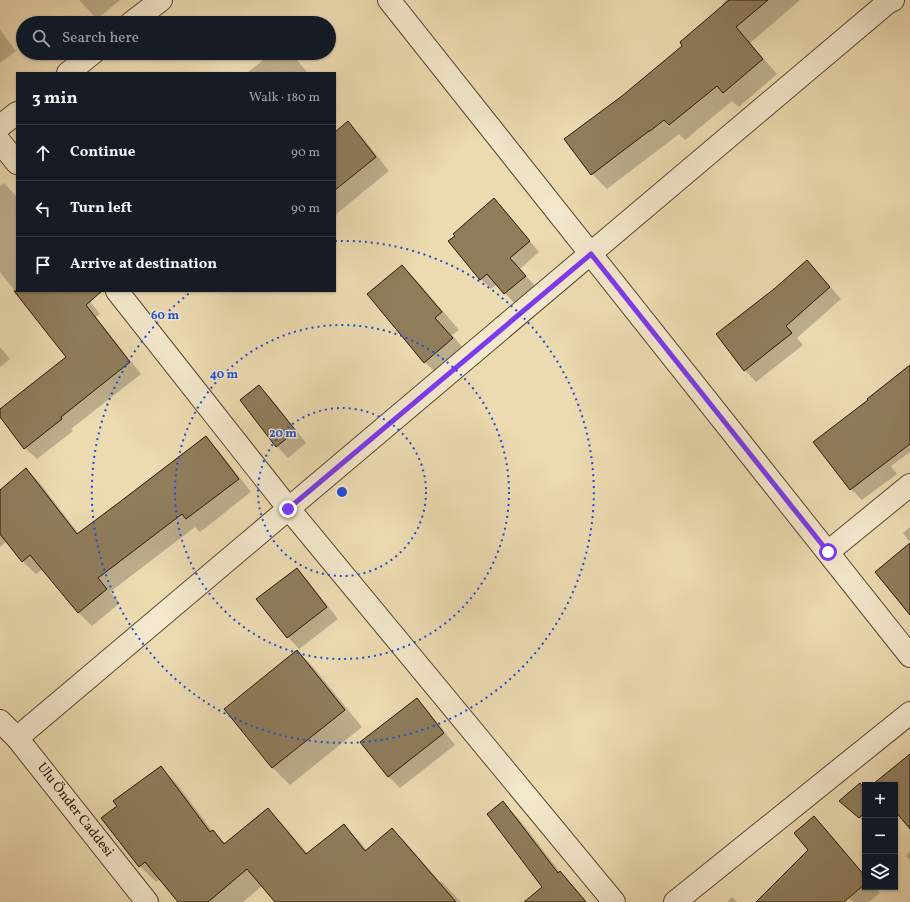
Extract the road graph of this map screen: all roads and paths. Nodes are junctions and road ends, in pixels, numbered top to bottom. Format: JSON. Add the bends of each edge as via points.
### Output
{"nodes":[{"id":1,"x":161,"y":0,"type":"edge"},
{"id":2,"x":389,"y":0,"type":"edge"},
{"id":3,"x":888,"y":1,"type":"edge"},
{"id":4,"x":140,"y":16,"type":"edge"},
{"id":5,"x":84,"y":60,"type":"edge"},
{"id":6,"x":69,"y":72,"type":"edge"},
{"id":7,"x":16,"y":114,"type":"edge"},
{"id":8,"x":0,"y":126,"type":"edge"},
{"id":9,"x":0,"y":142,"type":"edge"},
{"id":10,"x":16,"y":162,"type":"edge"},
{"id":11,"x":591,"y":254,"type":"junction"},
{"id":12,"x":118,"y":292,"type":"edge"},
{"id":13,"x":910,"y":485,"type":"edge"},
{"id":14,"x":288,"y":509,"type":"junction"},
{"id":15,"x":828,"y":552,"type":"junction"},
{"id":16,"x":910,"y":656,"type":"edge"},
{"id":17,"x":910,"y":713,"type":"edge"},
{"id":18,"x":0,"y":721,"type":"edge"},
{"id":19,"x":17,"y":738,"type":"junction"},
{"id":20,"x":147,"y":902,"type":"edge"},
{"id":21,"x":614,"y":902,"type":"edge"},
{"id":22,"x":675,"y":902,"type":"edge"}],
"edges":[{"from":1,"to":4,"type":"street"},
{"from":2,"to":11,"type":"street"},
{"from":3,"to":11,"type":"street"},
{"from":5,"to":6,"type":"street"},
{"from":7,"to":8,"type":"street"},
{"from":9,"to":10,"type":"street"},
{"from":11,"to":14,"type":"street"},
{"from":11,"to":15,"type":"street"},
{"from":12,"to":14,"type":"street"},
{"from":13,"to":15,"type":"street"},
{"from":14,"to":19,"type":"street"},
{"from":14,"to":21,"type":"street"},
{"from":15,"to":16,"type":"street"},
{"from":17,"to":22,"type":"street"},
{"from":18,"to":19,"type":"street","name":"Ulu Önder Caddesi"},
{"from":19,"to":20,"type":"street","name":"Ulu Önder Caddesi"}]}
